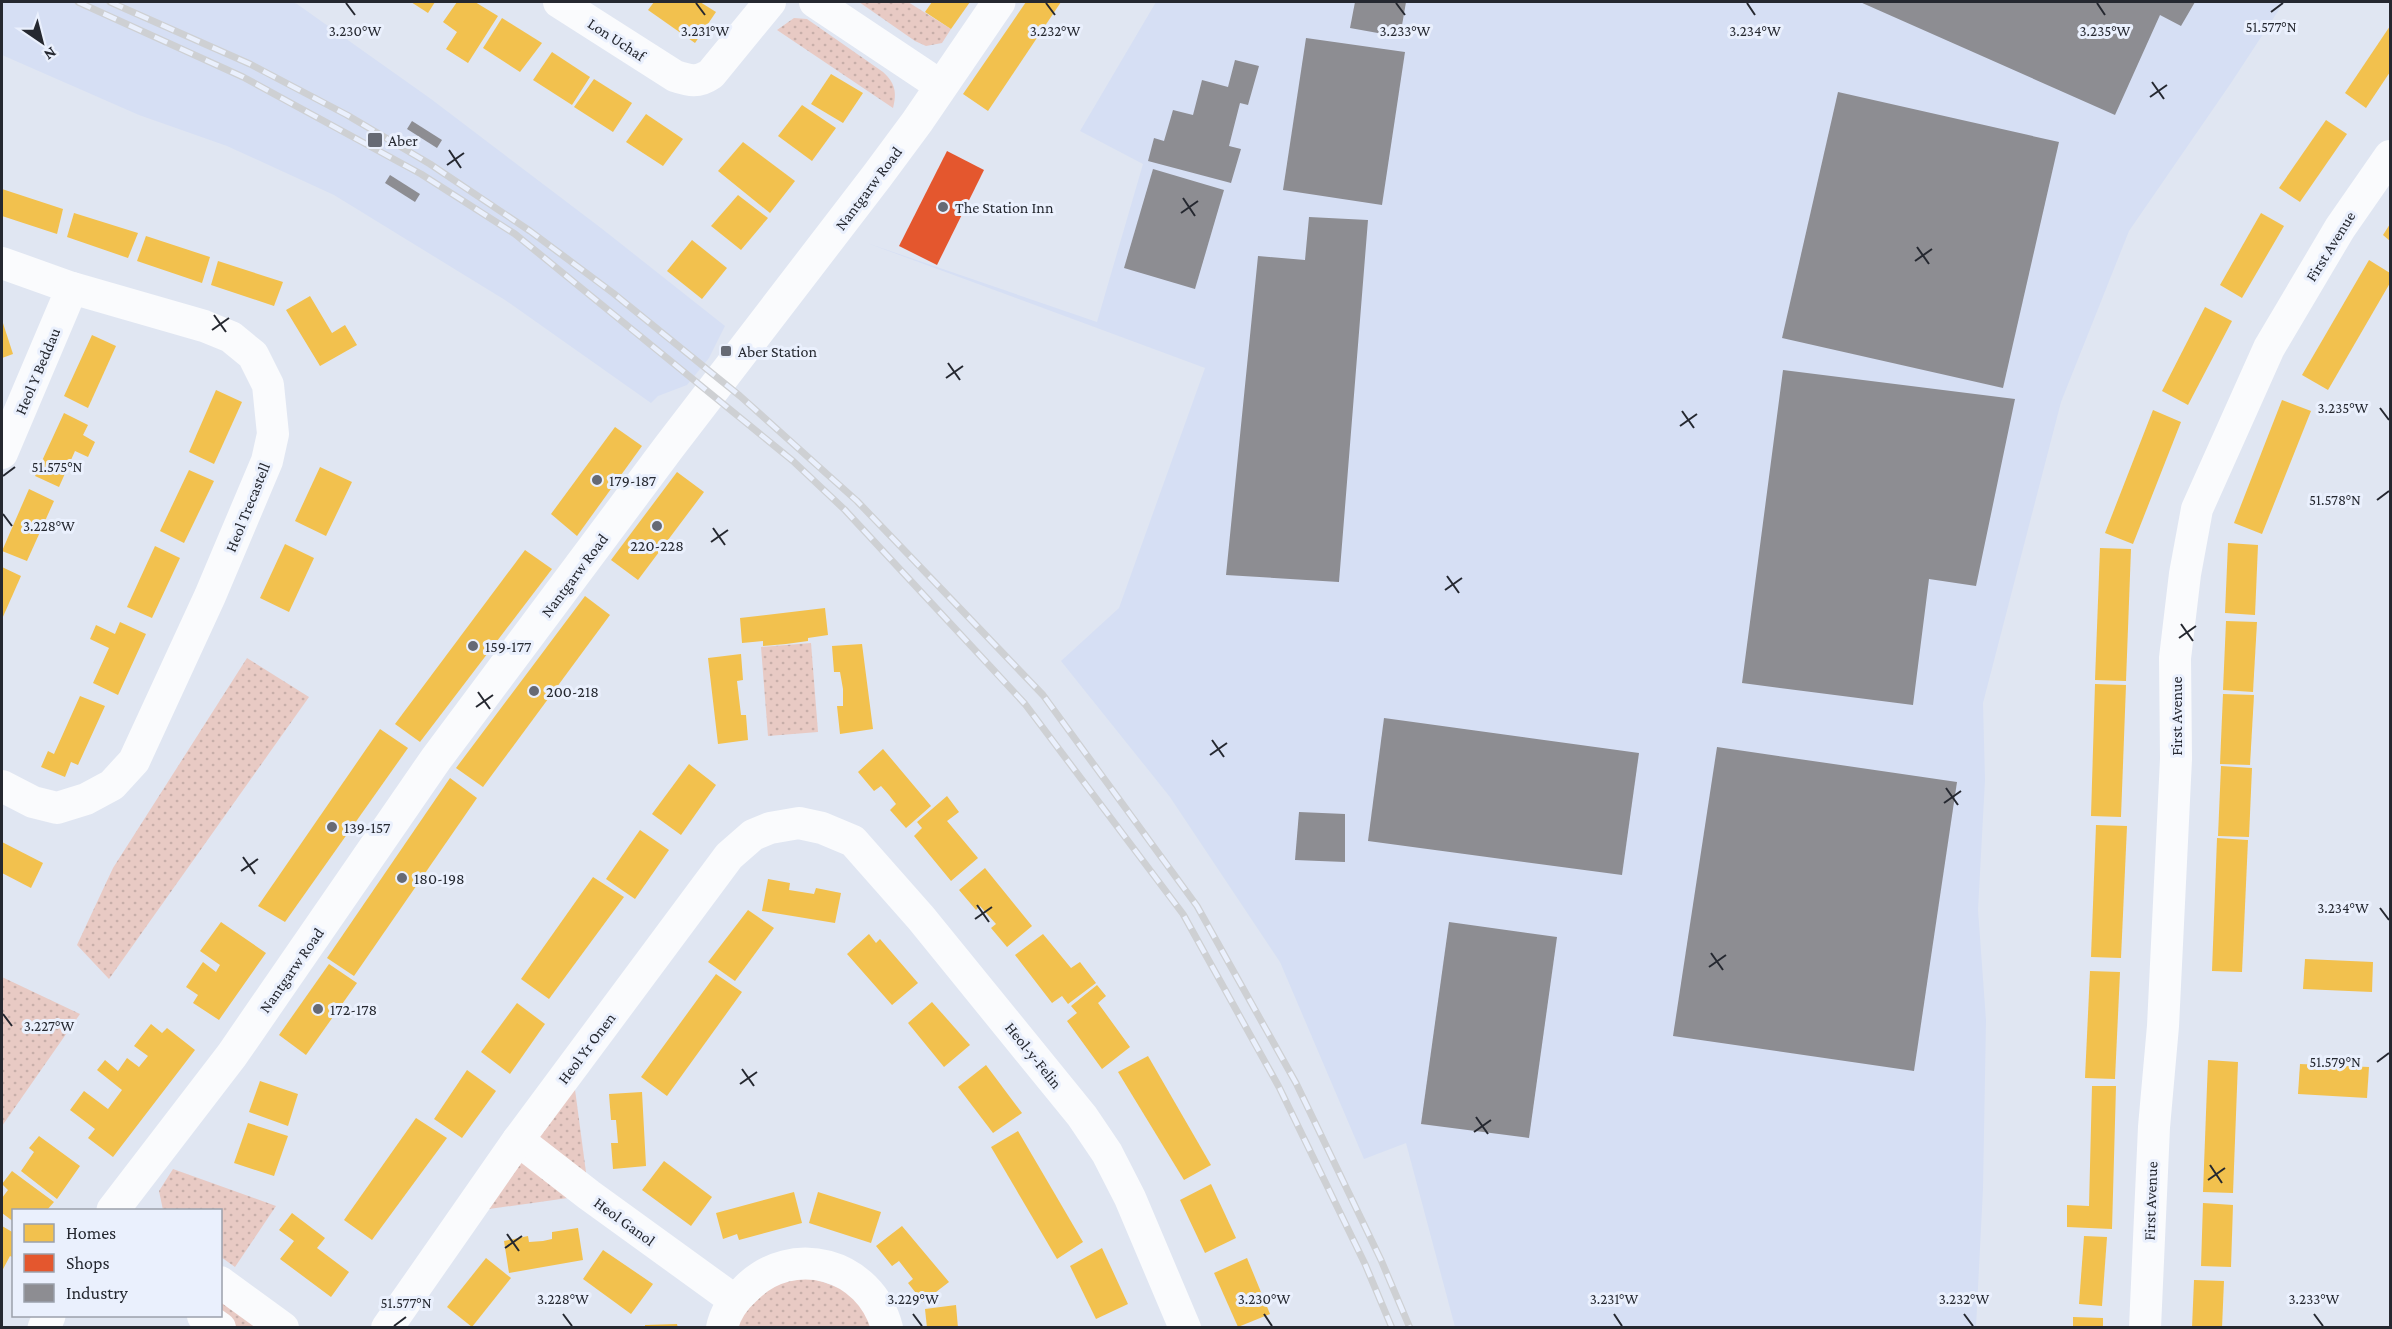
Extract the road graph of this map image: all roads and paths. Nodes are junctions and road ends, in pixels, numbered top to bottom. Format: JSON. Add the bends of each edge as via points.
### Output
{"nodes":[{"id":1,"x":559,"y":2,"type":"edge"},
{"id":2,"x":770,"y":2,"type":"edge"},
{"id":3,"x":815,"y":2,"type":"edge"},
{"id":4,"x":999,"y":2,"type":"edge"},
{"id":5,"x":941,"y":86,"type":"junction"},
{"id":6,"x":2391,"y":156,"type":"edge"},
{"id":7,"x":2,"y":263,"type":"edge"},
{"id":8,"x":72,"y":288,"type":"junction"},
{"id":9,"x":2,"y":453,"type":"edge"},
{"id":10,"x":2,"y":786,"type":"edge"},
{"id":11,"x":822,"y":828,"type":"joint"},
{"id":12,"x":518,"y":1140,"type":"junction"},
{"id":13,"x":117,"y":1209,"type":"edge"},
{"id":14,"x":222,"y":1283,"type":"edge"},
{"id":15,"x":728,"y":1314,"type":"edge"},
{"id":16,"x":204,"y":1317,"type":"edge"},
{"id":17,"x":220,"y":1328,"type":"edge"},
{"id":18,"x":283,"y":1328,"type":"edge"},
{"id":19,"x":387,"y":1328,"type":"edge"},
{"id":20,"x":887,"y":1328,"type":"edge"},
{"id":21,"x":1185,"y":1328,"type":"edge"},
{"id":22,"x":2145,"y":1328,"type":"edge"}],
"edges":[{"from":1,"to":2,"type":"street","name":"Lon Uchaf","via":[[675,76],[690,81],[701,81],[711,74]]},
{"from":3,"to":5,"type":"street"},
{"from":4,"to":5,"type":"main road","name":"Nantgarw Road"},
{"from":5,"to":13,"type":"main road","name":"Nantgarw Road","via":[[870,186],[436,759],[232,1055]]},
{"from":6,"to":22,"type":"street","name":"First Avenue","via":[[2340,228],[2269,348],[2197,510],[2175,658],[2176,759]]},
{"from":7,"to":8,"type":"street","name":"Heol Trecastell"},
{"from":8,"to":9,"type":"street","name":"Heol Y Beddau"},
{"from":8,"to":10,"type":"street","name":"Heol Trecastell","via":[[231,337],[253,355],[268,385],[273,434],[267,461],[210,596],[134,761],[112,785],[57,808],[33,802]]},
{"from":11,"to":12,"type":"street","name":"Heol Yr Onen","via":[[799,824],[770,828],[753,835],[729,856]]},
{"from":11,"to":21,"type":"street","name":"Heol-y-Felin","via":[[853,841],[872,861],[1082,1116],[1130,1198]]},
{"from":12,"to":15,"type":"street","name":"Heol Ganol"},
{"from":12,"to":19,"type":"street","name":"Heol Yr Onen"},
{"from":14,"to":18,"type":"street"},
{"from":15,"to":20,"type":"street","name":"Heol Ganol","via":[[757,1278],[784,1265],[813,1263],[842,1271],[866,1288],[883,1312]]},
{"from":16,"to":17,"type":"street"}]}
